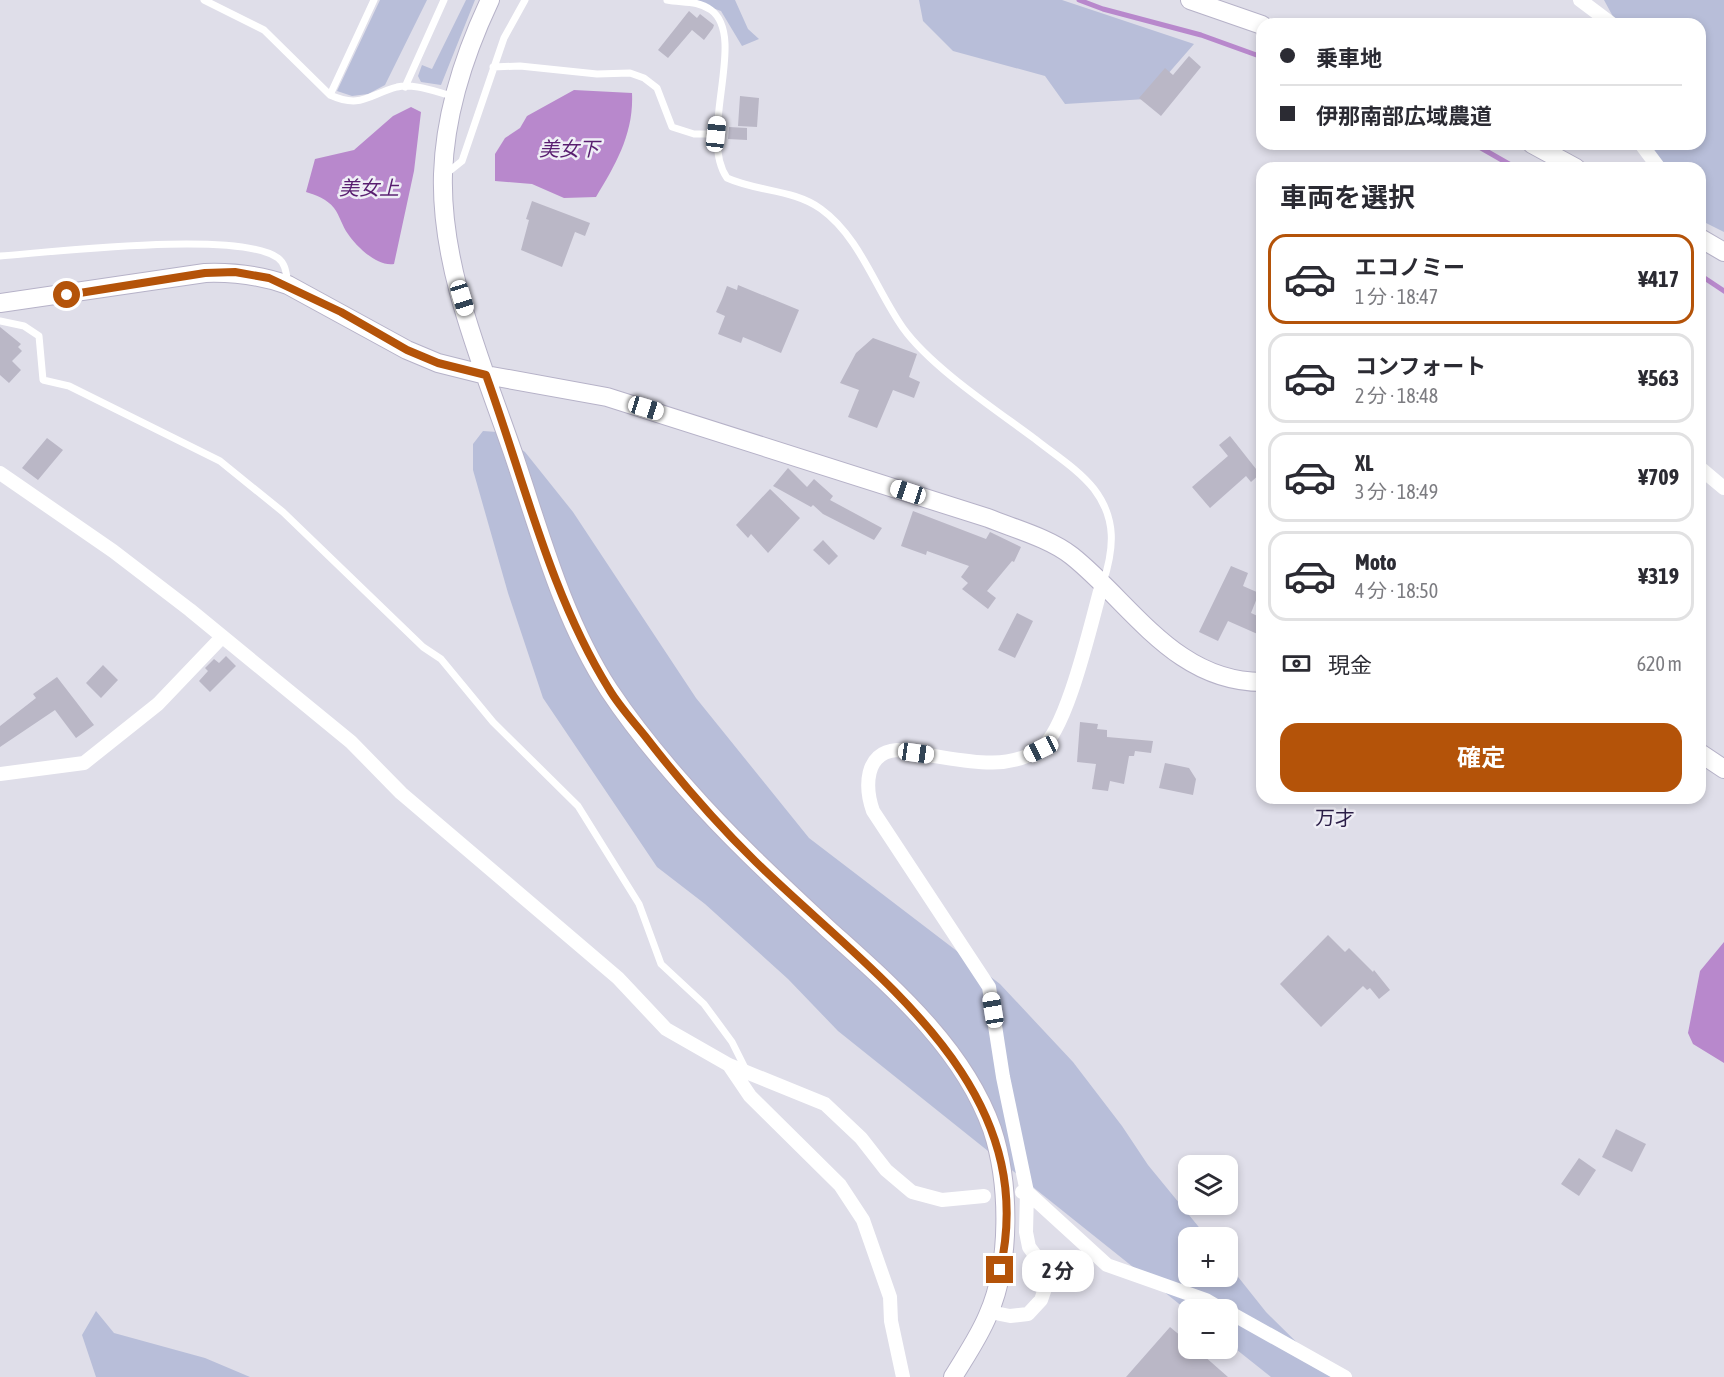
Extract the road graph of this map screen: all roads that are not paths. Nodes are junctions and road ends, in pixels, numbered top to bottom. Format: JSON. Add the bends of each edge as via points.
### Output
{"nodes":[{"id":1,"x":204,"y":0,"type":"edge"},
{"id":2,"x":374,"y":0,"type":"edge"},
{"id":3,"x":444,"y":0,"type":"edge"},
{"id":4,"x":490,"y":0,"type":"edge"},
{"id":5,"x":525,"y":0,"type":"edge"},
{"id":6,"x":667,"y":0,"type":"edge"},
{"id":7,"x":1190,"y":0,"type":"edge"},
{"id":8,"x":1580,"y":0,"type":"edge"},
{"id":9,"x":1604,"y":18,"type":"edge"},
{"id":10,"x":1256,"y":23,"type":"edge"},
{"id":11,"x":493,"y":68,"type":"junction"},
{"id":12,"x":405,"y":87,"type":"junction"},
{"id":13,"x":330,"y":94,"type":"junction"},
{"id":14,"x":453,"y":96,"type":"junction"},
{"id":15,"x":716,"y":134,"type":"junction"},
{"id":16,"x":1543,"y":150,"type":"edge"},
{"id":17,"x":1565,"y":162,"type":"edge"},
{"id":18,"x":443,"y":176,"type":"junction"},
{"id":19,"x":1706,"y":242,"type":"edge"},
{"id":20,"x":1724,"y":252,"type":"edge"},
{"id":21,"x":0,"y":256,"type":"edge"},
{"id":22,"x":288,"y":285,"type":"junction"},
{"id":23,"x":0,"y":303,"type":"edge"},
{"id":24,"x":0,"y":321,"type":"edge"},
{"id":25,"x":486,"y":375,"type":"junction"},
{"id":26,"x":0,"y":473,"type":"edge"},
{"id":27,"x":1706,"y":473,"type":"edge"},
{"id":28,"x":1724,"y":488,"type":"edge"},
{"id":29,"x":1102,"y":584,"type":"junction"},
{"id":30,"x":222,"y":638,"type":"junction"},
{"id":31,"x":1256,"y":682,"type":"edge"},
{"id":32,"x":1706,"y":757,"type":"edge"},
{"id":33,"x":1724,"y":769,"type":"edge"},
{"id":34,"x":0,"y":774,"type":"edge"},
{"id":35,"x":729,"y":1065,"type":"junction"},
{"id":36,"x":748,"y":1072,"type":"junction"},
{"id":37,"x":1023,"y":1192,"type":"junction"},
{"id":38,"x":984,"y":1196,"type":"dead end"},
{"id":39,"x":1203,"y":1299,"type":"edge"},
{"id":40,"x":990,"y":1312,"type":"junction"},
{"id":41,"x":1238,"y":1317,"type":"edge"},
{"id":42,"x":903,"y":1377,"type":"edge"},
{"id":43,"x":953,"y":1377,"type":"edge"},
{"id":44,"x":1345,"y":1377,"type":"edge"}],
"edges":[{"from":1,"to":13,"type":"lane","via":[[264,30]]},
{"from":2,"to":13,"type":"lane"},
{"from":3,"to":12,"type":"lane"},
{"from":4,"to":14,"type":"street"},
{"from":5,"to":11,"type":"lane"},
{"from":6,"to":15,"type":"lane","via":[[700,4],[712,10],[720,22],[724,58]]},
{"from":7,"to":10,"type":"street"},
{"from":8,"to":9,"type":"street"},
{"from":11,"to":15,"type":"lane","via":[[630,73],[657,88],[672,127],[694,134]]},
{"from":11,"to":18,"type":"lane","via":[[462,161]]},
{"from":12,"to":13,"type":"lane","via":[[356,102]]},
{"from":12,"to":14,"type":"lane"},
{"from":14,"to":18,"type":"street"},
{"from":15,"to":29,"type":"lane","via":[[718,156],[727,178],[796,195],[822,210],[854,246],[904,329],[925,351],[1070,465],[1094,489],[1113,529],[1112,555]]},
{"from":16,"to":17,"type":"street"},
{"from":18,"to":25,"type":"street","via":[[444,221]]},
{"from":19,"to":20,"type":"street"},
{"from":21,"to":22,"type":"lane","via":[[208,243],[279,258]]},
{"from":22,"to":23,"type":"street","via":[[235,272],[205,273]]},
{"from":22,"to":25,"type":"street","via":[[407,350],[438,363]]},
{"from":24,"to":36,"type":"lane","via":[[24,326],[39,336],[43,380],[69,386],[220,461],[283,512],[423,647],[441,659],[493,722],[578,806],[639,903],[662,964],[704,1004]]},
{"from":25,"to":29,"type":"street","via":[[607,397],[988,518],[1070,555]]},
{"from":25,"to":40,"type":"street","via":[[548,560],[574,626],[610,691],[686,789],[754,860],[928,1025],[980,1101],[998,1152],[1005,1208],[1004,1250]]},
{"from":26,"to":30,"type":"street","via":[[113,551]]},
{"from":27,"to":28,"type":"street"},
{"from":29,"to":31,"type":"street","via":[[1163,645],[1189,662],[1215,675]]},
{"from":29,"to":37,"type":"street","via":[[1063,714],[1055,735],[1041,749],[1006,763],[897,750],[880,756],[872,765],[867,782],[873,811],[989,987]]},
{"from":30,"to":34,"type":"street","via":[[158,704],[84,764]]},
{"from":30,"to":35,"type":"street","via":[[351,742],[401,793],[618,978],[666,1029]]},
{"from":32,"to":33,"type":"street"},
{"from":35,"to":36,"type":"street"},
{"from":35,"to":42,"type":"street","via":[[750,1096],[840,1185],[863,1220],[890,1297]]},
{"from":36,"to":38,"type":"street","via":[[825,1104],[861,1138],[886,1170],[912,1192],[942,1200]]},
{"from":37,"to":39,"type":"street","via":[[1107,1265]]},
{"from":37,"to":40,"type":"street","via":[[1029,1247],[1048,1280],[1041,1300],[1028,1314]]},
{"from":40,"to":43,"type":"street"},
{"from":41,"to":44,"type":"street"}]}
